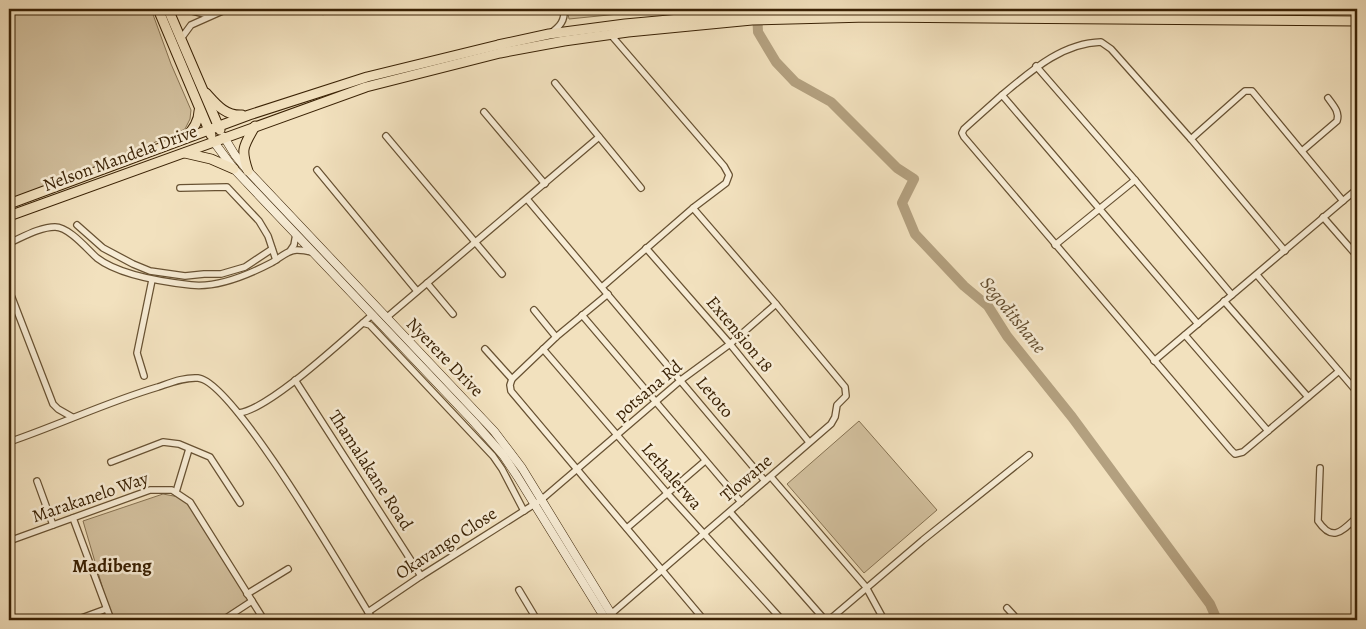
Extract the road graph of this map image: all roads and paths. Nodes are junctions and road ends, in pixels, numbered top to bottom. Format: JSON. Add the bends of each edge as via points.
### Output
{"nodes":[{"id":1,"x":158,"y":9,"type":"edge"},
{"id":2,"x":168,"y":9,"type":"edge"},
{"id":3,"x":184,"y":9,"type":"edge"},
{"id":4,"x":226,"y":9,"type":"edge"},
{"id":5,"x":564,"y":9,"type":"edge"},
{"id":6,"x":849,"y":9,"type":"edge"},
{"id":7,"x":1220,"y":9,"type":"edge"},
{"id":8,"x":1348,"y":9,"type":"edge"},
{"id":9,"x":1357,"y":9,"type":"edge"},
{"id":10,"x":806,"y":14,"type":"edge"},
{"id":11,"x":209,"y":15,"type":"junction"},
{"id":12,"x":754,"y":16,"type":"junction"},
{"id":13,"x":1353,"y":20,"type":"edge"},
{"id":14,"x":1357,"y":28,"type":"edge"},
{"id":15,"x":549,"y":34,"type":"junction"},
{"id":16,"x":610,"y":35,"type":"junction"},
{"id":17,"x":180,"y":40,"type":"junction"},
{"id":18,"x":1036,"y":66,"type":"junction"},
{"id":19,"x":555,"y":83,"type":"dead end"},
{"id":20,"x":202,"y":89,"type":"junction"},
{"id":21,"x":193,"y":94,"type":"junction"},
{"id":22,"x":1002,"y":95,"type":"junction"},
{"id":23,"x":1328,"y":98,"type":"dead end"},
{"id":24,"x":484,"y":112,"type":"dead end"},
{"id":25,"x":249,"y":115,"type":"junction"},
{"id":26,"x":218,"y":126,"type":"junction"},
{"id":27,"x":255,"y":126,"type":"junction"},
{"id":28,"x":208,"y":130,"type":"junction"},
{"id":29,"x":386,"y":136,"type":"dead end"},
{"id":30,"x":224,"y":137,"type":"junction"},
{"id":31,"x":599,"y":137,"type":"junction"},
{"id":32,"x":183,"y":139,"type":"junction"},
{"id":33,"x":1191,"y":139,"type":"junction"},
{"id":34,"x":214,"y":142,"type":"junction"},
{"id":35,"x":1302,"y":151,"type":"junction"},
{"id":36,"x":185,"y":153,"type":"junction"},
{"id":37,"x":234,"y":169,"type":"junction"},
{"id":38,"x":318,"y":170,"type":"dead end"},
{"id":39,"x":248,"y":171,"type":"junction"},
{"id":40,"x":1135,"y":180,"type":"junction"},
{"id":41,"x":545,"y":184,"type":"junction"},
{"id":42,"x":180,"y":188,"type":"dead end"},
{"id":43,"x":641,"y":188,"type":"dead end"},
{"id":44,"x":1357,"y":189,"type":"edge"},
{"id":45,"x":527,"y":199,"type":"junction"},
{"id":46,"x":1343,"y":201,"type":"junction"},
{"id":47,"x":9,"y":204,"type":"edge"},
{"id":48,"x":692,"y":208,"type":"junction"},
{"id":49,"x":1100,"y":209,"type":"junction"},
{"id":50,"x":9,"y":216,"type":"edge"},
{"id":51,"x":1323,"y":218,"type":"junction"},
{"id":52,"x":77,"y":225,"type":"dead end"},
{"id":53,"x":296,"y":234,"type":"junction"},
{"id":54,"x":476,"y":242,"type":"junction"},
{"id":55,"x":9,"y":243,"type":"edge"},
{"id":56,"x":1055,"y":245,"type":"junction"},
{"id":57,"x":646,"y":248,"type":"junction"},
{"id":58,"x":272,"y":249,"type":"junction"},
{"id":59,"x":290,"y":251,"type":"junction"},
{"id":60,"x":1285,"y":251,"type":"junction"},
{"id":61,"x":314,"y":252,"type":"junction"},
{"id":62,"x":1357,"y":256,"type":"edge"},
{"id":63,"x":276,"y":260,"type":"junction"},
{"id":64,"x":502,"y":274,"type":"dead end"},
{"id":65,"x":1257,"y":275,"type":"junction"},
{"id":66,"x":152,"y":280,"type":"junction"},
{"id":67,"x":427,"y":283,"type":"junction"},
{"id":68,"x":602,"y":287,"type":"junction"},
{"id":69,"x":9,"y":290,"type":"edge"},
{"id":70,"x":417,"y":291,"type":"junction"},
{"id":71,"x":608,"y":294,"type":"junction"},
{"id":72,"x":1232,"y":295,"type":"junction"},
{"id":73,"x":1224,"y":301,"type":"junction"},
{"id":74,"x":776,"y":304,"type":"junction"},
{"id":75,"x":534,"y":310,"type":"dead end"},
{"id":76,"x":372,"y":314,"type":"junction"},
{"id":77,"x":453,"y":314,"type":"dead end"},
{"id":78,"x":582,"y":315,"type":"junction"},
{"id":79,"x":386,"y":318,"type":"junction"},
{"id":80,"x":362,"y":323,"type":"junction"},
{"id":81,"x":1198,"y":324,"type":"junction"},
{"id":82,"x":1185,"y":335,"type":"junction"},
{"id":83,"x":556,"y":337,"type":"junction"},
{"id":84,"x":730,"y":344,"type":"junction"},
{"id":85,"x":485,"y":349,"type":"dead end"},
{"id":86,"x":543,"y":349,"type":"junction"},
{"id":87,"x":1154,"y":361,"type":"junction"},
{"id":88,"x":1339,"y":371,"type":"junction"},
{"id":89,"x":144,"y":376,"type":"dead end"},
{"id":90,"x":295,"y":380,"type":"junction"},
{"id":91,"x":512,"y":380,"type":"junction"},
{"id":92,"x":681,"y":380,"type":"junction"},
{"id":93,"x":1357,"y":392,"type":"edge"},
{"id":94,"x":1308,"y":397,"type":"junction"},
{"id":95,"x":656,"y":402,"type":"junction"},
{"id":96,"x":238,"y":413,"type":"junction"},
{"id":97,"x":72,"y":417,"type":"junction"},
{"id":98,"x":1268,"y":431,"type":"junction"},
{"id":99,"x":617,"y":436,"type":"junction"},
{"id":100,"x":9,"y":442,"type":"edge"},
{"id":101,"x":809,"y":442,"type":"junction"},
{"id":102,"x":189,"y":449,"type":"junction"},
{"id":103,"x":1029,"y":455,"type":"dead end"},
{"id":104,"x":705,"y":461,"type":"junction"},
{"id":105,"x":111,"y":462,"type":"dead end"},
{"id":106,"x":1320,"y":468,"type":"dead end"},
{"id":107,"x":578,"y":470,"type":"junction"},
{"id":108,"x":771,"y":476,"type":"junction"},
{"id":109,"x":37,"y":481,"type":"dead end"},
{"id":110,"x":765,"y":481,"type":"junction"},
{"id":111,"x":176,"y":492,"type":"junction"},
{"id":112,"x":667,"y":493,"type":"junction"},
{"id":113,"x":538,"y":502,"type":"junction"},
{"id":114,"x":741,"y":502,"type":"junction"},
{"id":115,"x":240,"y":503,"type":"dead end"},
{"id":116,"x":524,"y":511,"type":"junction"},
{"id":117,"x":730,"y":512,"type":"junction"},
{"id":118,"x":1357,"y":517,"type":"edge"},
{"id":119,"x":73,"y":518,"type":"junction"},
{"id":120,"x":53,"y":525,"type":"junction"},
{"id":121,"x":627,"y":528,"type":"junction"},
{"id":122,"x":704,"y":534,"type":"junction"},
{"id":123,"x":9,"y":541,"type":"edge"},
{"id":124,"x":288,"y":569,"type":"dead end"},
{"id":125,"x":662,"y":570,"type":"junction"},
{"id":126,"x":421,"y":576,"type":"junction"},
{"id":127,"x":866,"y":587,"type":"junction"},
{"id":128,"x":520,"y":590,"type":"dead end"},
{"id":129,"x":247,"y":594,"type":"junction"},
{"id":130,"x":252,"y":601,"type":"junction"},
{"id":131,"x":1007,"y":608,"type":"dead end"},
{"id":132,"x":106,"y":609,"type":"junction"},
{"id":133,"x":368,"y":612,"type":"junction"},
{"id":134,"x":611,"y":618,"type":"edge"},
{"id":135,"x":76,"y":620,"type":"edge"},
{"id":136,"x":111,"y":620,"type":"edge"},
{"id":137,"x":222,"y":620,"type":"edge"},
{"id":138,"x":264,"y":620,"type":"edge"},
{"id":139,"x":373,"y":620,"type":"edge"},
{"id":140,"x":537,"y":620,"type":"edge"},
{"id":141,"x":704,"y":620,"type":"edge"},
{"id":142,"x":782,"y":620,"type":"edge"},
{"id":143,"x":827,"y":620,"type":"edge"},
{"id":144,"x":884,"y":620,"type":"edge"},
{"id":145,"x":1018,"y":620,"type":"edge"}],
"edges":[{"from":1,"to":21,"type":"main road"},
{"from":2,"to":17,"type":"main road"},
{"from":3,"to":11,"type":"street"},
{"from":4,"to":11,"type":"street"},
{"from":5,"to":15,"type":"street","via":[[562,23]]},
{"from":6,"to":10,"type":"main road"},
{"from":7,"to":8,"type":"main road"},
{"from":8,"to":9,"type":"main road"},
{"from":10,"to":12,"type":"main road"},
{"from":10,"to":13,"type":"main road"},
{"from":11,"to":17,"type":"street","via":[[191,25]]},
{"from":12,"to":15,"type":"main road","name":"Nelson Mandela Drive","via":[[626,24]]},
{"from":12,"to":16,"type":"main road","name":"Nelson Mandela Drive"},
{"from":13,"to":14,"type":"main road"},
{"from":15,"to":25,"type":"main road","name":"Nelson Mandela Drive","via":[[367,77]]},
{"from":16,"to":27,"type":"main road","name":"Nelson Mandela Drive","via":[[509,51],[441,67],[366,88]]},
{"from":16,"to":48,"type":"street","via":[[728,172],[726,183]]},
{"from":17,"to":20,"type":"main road"},
{"from":18,"to":22,"type":"street"},
{"from":18,"to":33,"type":"street","via":[[1079,44],[1101,42],[1112,49]]},
{"from":18,"to":40,"type":"street"},
{"from":19,"to":31,"type":"street"},
{"from":20,"to":25,"type":"main road","via":[[231,115]]},
{"from":20,"to":26,"type":"main road"},
{"from":21,"to":28,"type":"main road"},
{"from":21,"to":32,"type":"main road","via":[[199,118]]},
{"from":22,"to":49,"type":"street"},
{"from":22,"to":56,"type":"street","via":[[962,133]]},
{"from":23,"to":35,"type":"street","via":[[1339,117]]},
{"from":24,"to":41,"type":"street"},
{"from":25,"to":26,"type":"main road","name":"Nelson Mandela Drive"},
{"from":26,"to":28,"type":"main road","name":"Nelson Mandela Drive"},
{"from":26,"to":30,"type":"main road"},
{"from":27,"to":30,"type":"main road","name":"Nelson Mandela Drive"},
{"from":27,"to":39,"type":"main road","via":[[243,150]]},
{"from":28,"to":32,"type":"main road","name":"Nelson Mandela Drive"},
{"from":28,"to":34,"type":"main road"},
{"from":29,"to":54,"type":"street"},
{"from":30,"to":34,"type":"main road","name":"Nelson Mandela Drive"},
{"from":30,"to":39,"type":"main road","name":"Nyerere Drive"},
{"from":31,"to":41,"type":"street"},
{"from":31,"to":43,"type":"street"},
{"from":32,"to":47,"type":"main road","name":"Nelson Mandela Drive"},
{"from":33,"to":35,"type":"street","via":[[1248,90],[1262,102]]},
{"from":33,"to":60,"type":"street"},
{"from":34,"to":36,"type":"main road","name":"Nelson Mandela Drive"},
{"from":34,"to":37,"type":"main road","name":"Nyerere Drive"},
{"from":35,"to":46,"type":"street"},
{"from":36,"to":37,"type":"main road"},
{"from":36,"to":50,"type":"main road","name":"Nelson Mandela Drive"},
{"from":37,"to":53,"type":"main road","name":"Nyerere Drive"},
{"from":38,"to":70,"type":"street"},
{"from":39,"to":79,"type":"main road","name":"Nyerere Drive"},
{"from":40,"to":49,"type":"street"},
{"from":40,"to":72,"type":"street"},
{"from":41,"to":45,"type":"street"},
{"from":42,"to":58,"type":"street","via":[[227,187],[259,221]]},
{"from":44,"to":46,"type":"street"},
{"from":45,"to":54,"type":"street"},
{"from":45,"to":68,"type":"street","name":"Letoto"},
{"from":46,"to":51,"type":"street"},
{"from":48,"to":57,"type":"street"},
{"from":48,"to":74,"type":"street"},
{"from":49,"to":56,"type":"street"},
{"from":49,"to":81,"type":"street"},
{"from":51,"to":60,"type":"street"},
{"from":51,"to":62,"type":"street"},
{"from":52,"to":58,"type":"street","via":[[103,248],[133,264],[185,276],[221,274],[245,267]]},
{"from":53,"to":59,"type":"street"},
{"from":53,"to":61,"type":"main road","name":"Nyerere Drive"},
{"from":54,"to":64,"type":"street"},
{"from":54,"to":67,"type":"street"},
{"from":55,"to":66,"type":"street","via":[[45,229],[63,228],[109,265]]},
{"from":56,"to":87,"type":"street"},
{"from":57,"to":68,"type":"street"},
{"from":57,"to":84,"type":"street","name":"Extension 18"},
{"from":58,"to":63,"type":"street"},
{"from":59,"to":61,"type":"street"},
{"from":59,"to":63,"type":"street"},
{"from":60,"to":65,"type":"street"},
{"from":61,"to":76,"type":"main road","name":"Nyerere Drive"},
{"from":63,"to":66,"type":"street","via":[[230,281],[194,285]]},
{"from":65,"to":72,"type":"street"},
{"from":65,"to":88,"type":"street"},
{"from":66,"to":89,"type":"street","via":[[137,353]]},
{"from":67,"to":70,"type":"street"},
{"from":67,"to":77,"type":"street"},
{"from":68,"to":71,"type":"street","name":"Letoto"},
{"from":69,"to":97,"type":"street","via":[[53,404]]},
{"from":70,"to":79,"type":"street"},
{"from":71,"to":78,"type":"street"},
{"from":71,"to":92,"type":"street","name":"Letoto"},
{"from":72,"to":73,"type":"street"},
{"from":73,"to":81,"type":"street"},
{"from":73,"to":94,"type":"street"},
{"from":74,"to":84,"type":"street","name":"potsana Rd"},
{"from":74,"to":101,"type":"street","name":"Tlowane","via":[[845,387],[846,396],[836,405],[834,421]]},
{"from":75,"to":83,"type":"street"},
{"from":76,"to":80,"type":"street"},
{"from":76,"to":113,"type":"main road","name":"Nyerere Drive","via":[[490,439]]},
{"from":78,"to":83,"type":"street"},
{"from":78,"to":95,"type":"street"},
{"from":79,"to":113,"type":"main road","name":"Nyerere Drive","via":[[494,431],[522,468]]},
{"from":80,"to":90,"type":"street"},
{"from":80,"to":116,"type":"street","via":[[370,325],[493,456]]},
{"from":81,"to":82,"type":"street"},
{"from":82,"to":87,"type":"street"},
{"from":82,"to":98,"type":"street"},
{"from":83,"to":86,"type":"street"},
{"from":84,"to":92,"type":"street","name":"potsana Rd"},
{"from":84,"to":101,"type":"street","name":"Extension 18"},
{"from":85,"to":91,"type":"street"},
{"from":86,"to":91,"type":"street"},
{"from":86,"to":99,"type":"street","name":"Lethalerwa"},
{"from":87,"to":98,"type":"street","via":[[1235,454],[1243,452]]},
{"from":88,"to":93,"type":"street"},
{"from":88,"to":94,"type":"street"},
{"from":90,"to":96,"type":"street","via":[[255,408]]},
{"from":90,"to":126,"type":"street","name":"Thamalakane Road"},
{"from":91,"to":107,"type":"street","via":[[511,391]]},
{"from":92,"to":95,"type":"street","name":"potsana Rd"},
{"from":92,"to":110,"type":"street","name":"Letoto"},
{"from":94,"to":98,"type":"street"},
{"from":95,"to":99,"type":"street","name":"potsana Rd"},
{"from":95,"to":104,"type":"street"},
{"from":96,"to":97,"type":"street","via":[[228,398],[209,382],[186,378],[131,394]]},
{"from":96,"to":133,"type":"street","via":[[288,483]]},
{"from":97,"to":100,"type":"street"},
{"from":99,"to":107,"type":"street","name":"potsana Rd"},
{"from":99,"to":112,"type":"street","name":"Lethalerwa"},
{"from":101,"to":108,"type":"street","name":"Tlowane"},
{"from":102,"to":105,"type":"street","via":[[163,442]]},
{"from":102,"to":111,"type":"street"},
{"from":102,"to":115,"type":"street","via":[[210,457]]},
{"from":103,"to":127,"type":"street"},
{"from":104,"to":112,"type":"street"},
{"from":104,"to":114,"type":"street"},
{"from":106,"to":118,"type":"street","via":[[1318,521],[1323,528],[1335,534]]},
{"from":107,"to":113,"type":"street","name":"potsana Rd"},
{"from":107,"to":121,"type":"street"},
{"from":108,"to":110,"type":"street","name":"Tlowane"},
{"from":108,"to":127,"type":"street"},
{"from":109,"to":120,"type":"street"},
{"from":110,"to":114,"type":"street","name":"Tlowane"},
{"from":111,"to":119,"type":"street","name":"Marakanelo Way","via":[[150,490]]},
{"from":111,"to":129,"type":"street","name":"Marakanelo Way","via":[[190,502]]},
{"from":112,"to":121,"type":"street"},
{"from":112,"to":122,"type":"street","name":"Lethalerwa"},
{"from":113,"to":116,"type":"street","name":"Okavango Close"},
{"from":113,"to":134,"type":"main road","name":"Nyerere Drive"},
{"from":114,"to":117,"type":"street","name":"Tlowane"},
{"from":116,"to":126,"type":"street","name":"Okavango Close"},
{"from":117,"to":122,"type":"street","name":"Tlowane"},
{"from":117,"to":143,"type":"street"},
{"from":119,"to":120,"type":"street","name":"Marakanelo Way"},
{"from":119,"to":132,"type":"street"},
{"from":120,"to":123,"type":"street","name":"Marakanelo Way"},
{"from":121,"to":125,"type":"street"},
{"from":122,"to":125,"type":"street","name":"Tlowane"},
{"from":122,"to":142,"type":"street","name":"Lethalerwa"},
{"from":124,"to":129,"type":"street"},
{"from":125,"to":134,"type":"street","name":"Tlowane"},
{"from":125,"to":141,"type":"street"},
{"from":126,"to":133,"type":"street","name":"Okavango Close"},
{"from":127,"to":143,"type":"street"},
{"from":127,"to":144,"type":"street"},
{"from":128,"to":140,"type":"street"},
{"from":129,"to":130,"type":"street","name":"Marakanelo Way"},
{"from":130,"to":137,"type":"street"},
{"from":130,"to":138,"type":"street","name":"Marakanelo Way"},
{"from":131,"to":145,"type":"street"},
{"from":132,"to":135,"type":"street"},
{"from":132,"to":136,"type":"street"},
{"from":133,"to":139,"type":"street"}]}
